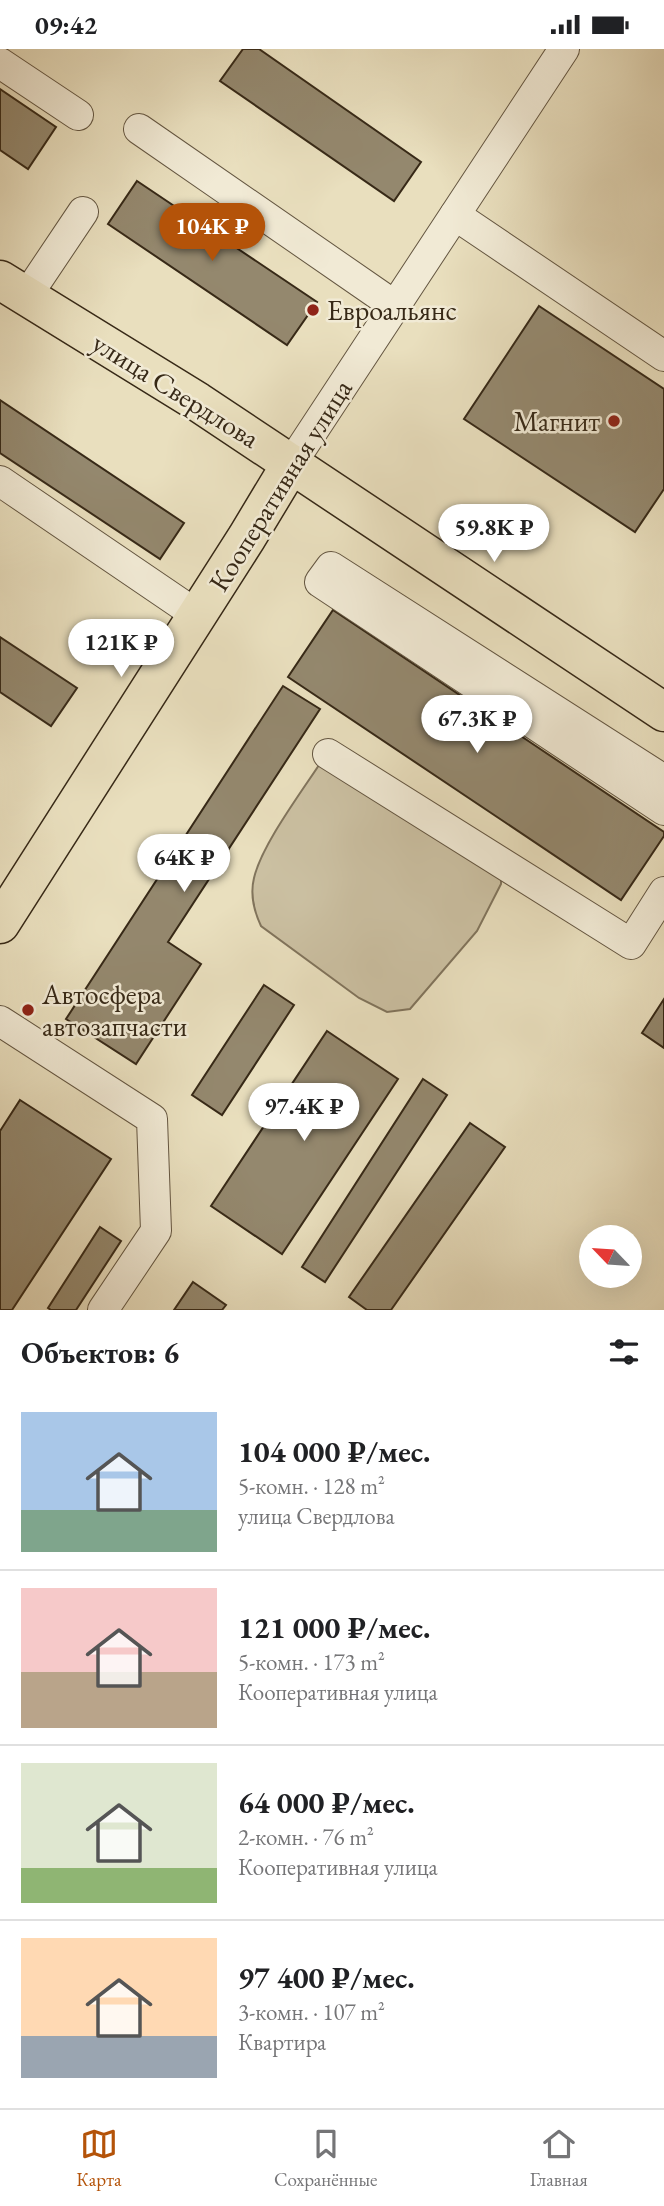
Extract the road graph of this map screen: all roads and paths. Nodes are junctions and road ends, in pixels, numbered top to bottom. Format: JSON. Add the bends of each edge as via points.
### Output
{"nodes":[{"id":1,"x":564,"y":49,"type":"edge"},
{"id":2,"x":0,"y":63,"type":"edge"},
{"id":3,"x":78,"y":115,"type":"dead end"},
{"id":4,"x":139,"y":129,"type":"dead end"},
{"id":5,"x":83,"y":212,"type":"dead end"},
{"id":6,"x":454,"y":215,"type":"junction"},
{"id":7,"x":13,"y":289,"type":"edge"},
{"id":8,"x":395,"y":306,"type":"junction"},
{"id":9,"x":664,"y":356,"type":"edge"},
{"id":10,"x":291,"y":464,"type":"junction"},
{"id":11,"x":0,"y":481,"type":"edge"},
{"id":12,"x":197,"y":615,"type":"junction"},
{"id":13,"x":664,"y":712,"type":"edge"},
{"id":14,"x":328,"y":754,"type":"dead end"},
{"id":15,"x":664,"y":780,"type":"edge"},
{"id":16,"x":664,"y":810,"type":"edge"},
{"id":17,"x":664,"y":892,"type":"edge"},
{"id":18,"x":0,"y":924,"type":"edge"},
{"id":19,"x":0,"y":1021,"type":"edge"},
{"id":20,"x":103,"y":1310,"type":"edge"}],
"edges":[{"from":1,"to":6,"type":"street","name":"Кооперативная улица"},
{"from":2,"to":3,"type":"street"},
{"from":4,"to":8,"type":"street"},
{"from":5,"to":7,"type":"street"},
{"from":6,"to":8,"type":"street","name":"Кооперативная улица"},
{"from":6,"to":9,"type":"street"},
{"from":7,"to":10,"type":"main road","name":"улица Свердлова"},
{"from":8,"to":10,"type":"street","name":"Кооперативная улица"},
{"from":10,"to":12,"type":"main road","name":"Кооперативная улица"},
{"from":10,"to":13,"type":"main road","name":"улица Свердлова"},
{"from":11,"to":12,"type":"street"},
{"from":12,"to":18,"type":"main road","name":"Кооперативная улица"},
{"from":14,"to":17,"type":"street","via":[[631,944]]},
{"from":15,"to":16,"type":"street","via":[[331,567],[320,582]]},
{"from":19,"to":20,"type":"street","via":[[152,1119],[156,1231]]}]}
